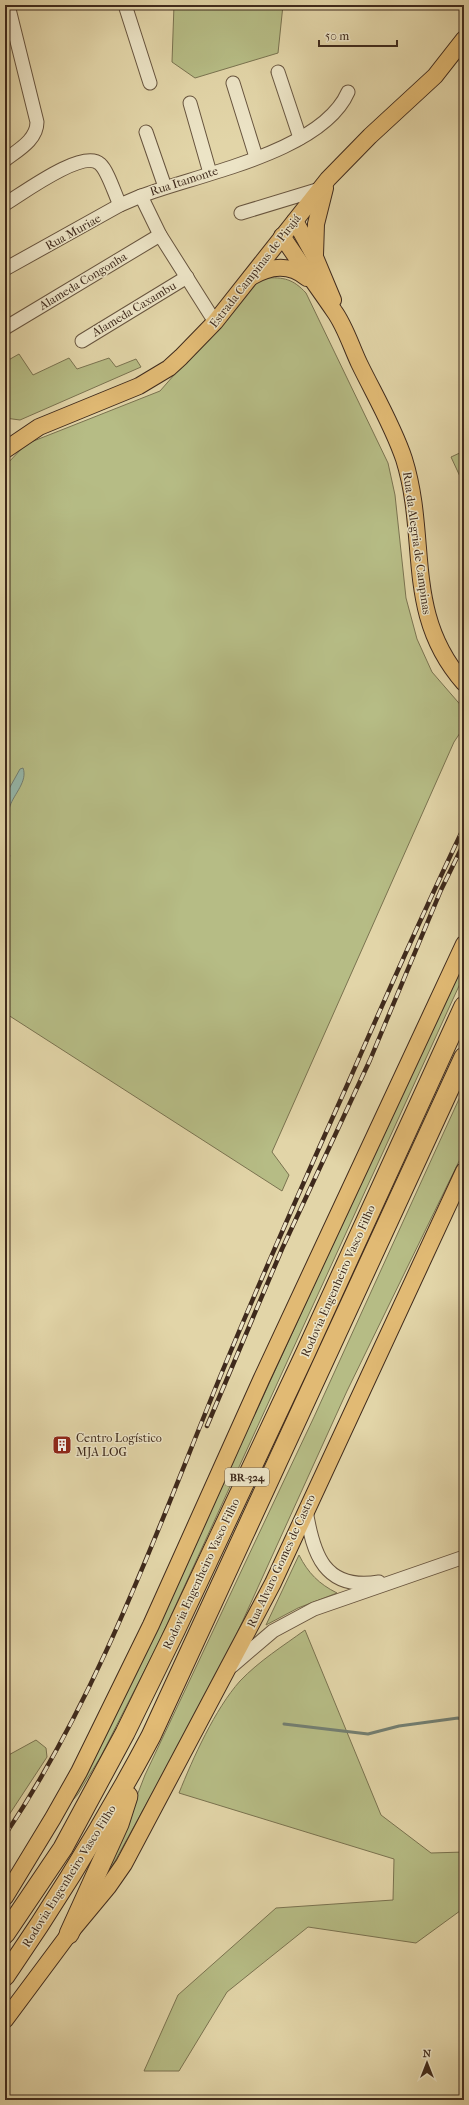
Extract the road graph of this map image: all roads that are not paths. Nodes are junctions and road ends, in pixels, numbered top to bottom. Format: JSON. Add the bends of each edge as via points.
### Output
{"nodes":[{"id":1,"x":8,"y":5,"type":"edge"},
{"id":2,"x":125,"y":5,"type":"edge"},
{"id":3,"x":464,"y":39,"type":"edge"},
{"id":4,"x":278,"y":72,"type":"dead end"},
{"id":5,"x":150,"y":83,"type":"dead end"},
{"id":6,"x":233,"y":83,"type":"dead end"},
{"id":7,"x":348,"y":92,"type":"dead end"},
{"id":8,"x":190,"y":103,"type":"dead end"},
{"id":9,"x":146,"y":132,"type":"dead end"},
{"id":10,"x":300,"y":138,"type":"junction"},
{"id":11,"x":256,"y":157,"type":"junction"},
{"id":12,"x":5,"y":160,"type":"edge"},
{"id":13,"x":210,"y":173,"type":"junction"},
{"id":14,"x":324,"y":184,"type":"junction"},
{"id":15,"x":165,"y":187,"type":"junction"},
{"id":16,"x":141,"y":196,"type":"junction"},
{"id":17,"x":5,"y":204,"type":"edge"},
{"id":18,"x":120,"y":206,"type":"junction"},
{"id":19,"x":241,"y":213,"type":"dead end"},
{"id":20,"x":295,"y":221,"type":"junction"},
{"id":21,"x":160,"y":235,"type":"junction"},
{"id":22,"x":282,"y":236,"type":"junction"},
{"id":23,"x":315,"y":257,"type":"junction"},
{"id":24,"x":5,"y":269,"type":"edge"},
{"id":25,"x":187,"y":277,"type":"junction"},
{"id":26,"x":248,"y":279,"type":"junction"},
{"id":27,"x":316,"y":287,"type":"junction"},
{"id":28,"x":335,"y":312,"type":"junction"},
{"id":29,"x":215,"y":322,"type":"junction"},
{"id":30,"x":5,"y":328,"type":"edge"},
{"id":31,"x":82,"y":341,"type":"dead end"},
{"id":32,"x":5,"y":450,"type":"edge"},
{"id":33,"x":464,"y":683,"type":"edge"},
{"id":34,"x":464,"y":944,"type":"edge"},
{"id":35,"x":464,"y":1006,"type":"edge"},
{"id":36,"x":464,"y":1057,"type":"edge"},
{"id":37,"x":464,"y":1171,"type":"edge"},
{"id":38,"x":306,"y":1510,"type":"junction"},
{"id":39,"x":464,"y":1557,"type":"edge"},
{"id":40,"x":405,"y":1578,"type":"junction"},
{"id":41,"x":229,"y":1668,"type":"junction"},
{"id":42,"x":151,"y":1736,"type":"junction"},
{"id":43,"x":34,"y":1847,"type":"junction"},
{"id":44,"x":5,"y":1886,"type":"edge"},
{"id":45,"x":5,"y":1896,"type":"edge"},
{"id":46,"x":5,"y":1934,"type":"edge"},
{"id":47,"x":69,"y":1934,"type":"junction"},
{"id":48,"x":5,"y":1976,"type":"edge"},
{"id":49,"x":5,"y":2020,"type":"edge"}],
"edges":[{"from":1,"to":12,"type":"street","via":[[37,129],[31,140]]},
{"from":2,"to":5,"type":"street"},
{"from":3,"to":14,"type":"main road","name":"Estrada Campinas de Pirajá","via":[[435,76],[370,136]]},
{"from":4,"to":10,"type":"street"},
{"from":6,"to":11,"type":"street"},
{"from":7,"to":10,"type":"street","name":"Rua Itamonte","via":[[338,110],[329,119]]},
{"from":8,"to":13,"type":"street"},
{"from":9,"to":15,"type":"street"},
{"from":10,"to":11,"type":"street","name":"Rua Itamonte","via":[[280,149]]},
{"from":11,"to":13,"type":"street","name":"Rua Itamonte"},
{"from":13,"to":15,"type":"street","name":"Rua Itamonte"},
{"from":14,"to":19,"type":"street"},
{"from":14,"to":20,"type":"main road","name":"Estrada Campinas de Pirajá"},
{"from":14,"to":23,"type":"main road","via":[[318,210]]},
{"from":15,"to":16,"type":"street","name":"Rua Itamonte"},
{"from":16,"to":18,"type":"street","name":"Rua Muriae"},
{"from":16,"to":21,"type":"street","name":"Rua Itamonte"},
{"from":17,"to":18,"type":"street","via":[[64,168],[84,160],[96,161],[103,168]]},
{"from":18,"to":24,"type":"street","name":"Rua Muriae"},
{"from":20,"to":22,"type":"main road","name":"Estrada Campinas de Pirajá"},
{"from":20,"to":23,"type":"main road","name":"Rua da Alegria de Campinas"},
{"from":21,"to":25,"type":"street","name":"Rua Itamonte"},
{"from":21,"to":30,"type":"street","name":"Alameda Congonha"},
{"from":22,"to":26,"type":"main road","name":"Estrada Campinas de Pirajá"},
{"from":22,"to":27,"type":"main road","name":"Rua da Alegria de Campinas"},
{"from":23,"to":28,"type":"main road","name":"Rua da Alegria de Campinas"},
{"from":25,"to":29,"type":"street","name":"Rua Itamonte"},
{"from":25,"to":31,"type":"street","name":"Alameda Caxambu"},
{"from":26,"to":27,"type":"main road","via":[[277,268],[294,268]]},
{"from":26,"to":29,"type":"main road","name":"Estrada Campinas de Pirajá"},
{"from":27,"to":28,"type":"main road","name":"Rua da Alegria de Campinas"},
{"from":28,"to":33,"type":"main road","name":"Rua da Alegria de Campinas","via":[[403,458],[412,497],[426,616],[440,648]]},
{"from":29,"to":32,"type":"main road","name":"Estrada Campinas de Pirajá","via":[[181,357],[154,378],[125,393],[40,427]]},
{"from":34,"to":43,"type":"main road","via":[[261,1380],[151,1624],[79,1772]]},
{"from":35,"to":46,"type":"highway","name":"Rodovia Engenheiro Vasco Filho","number":"BR-324","via":[[305,1354],[138,1706],[63,1848]]},
{"from":36,"to":42,"type":"highway","name":"Rodovia Engenheiro Vasco Filho","number":"BR-324"},
{"from":37,"to":38,"type":"main road","name":"Rua Alvaro Gomes de Castro"},
{"from":38,"to":40,"type":"street","via":[[310,1537],[317,1556],[331,1572],[359,1583]]},
{"from":38,"to":41,"type":"main road","name":"Rua Alvaro Gomes de Castro","via":[[273,1583]]},
{"from":39,"to":40,"type":"street"},
{"from":40,"to":41,"type":"street","via":[[314,1609],[290,1620],[256,1644]]},
{"from":41,"to":47,"type":"main road","name":"Rua Alvaro Gomes de Castro","via":[[124,1864]]},
{"from":42,"to":47,"type":"highway","via":[[119,1824]]},
{"from":42,"to":48,"type":"highway","name":"Rodovia Engenheiro Vasco Filho","number":"BR-324","via":[[109,1813]]},
{"from":43,"to":44,"type":"main road"},
{"from":43,"to":45,"type":"main road"},
{"from":47,"to":49,"type":"main road"}]}
